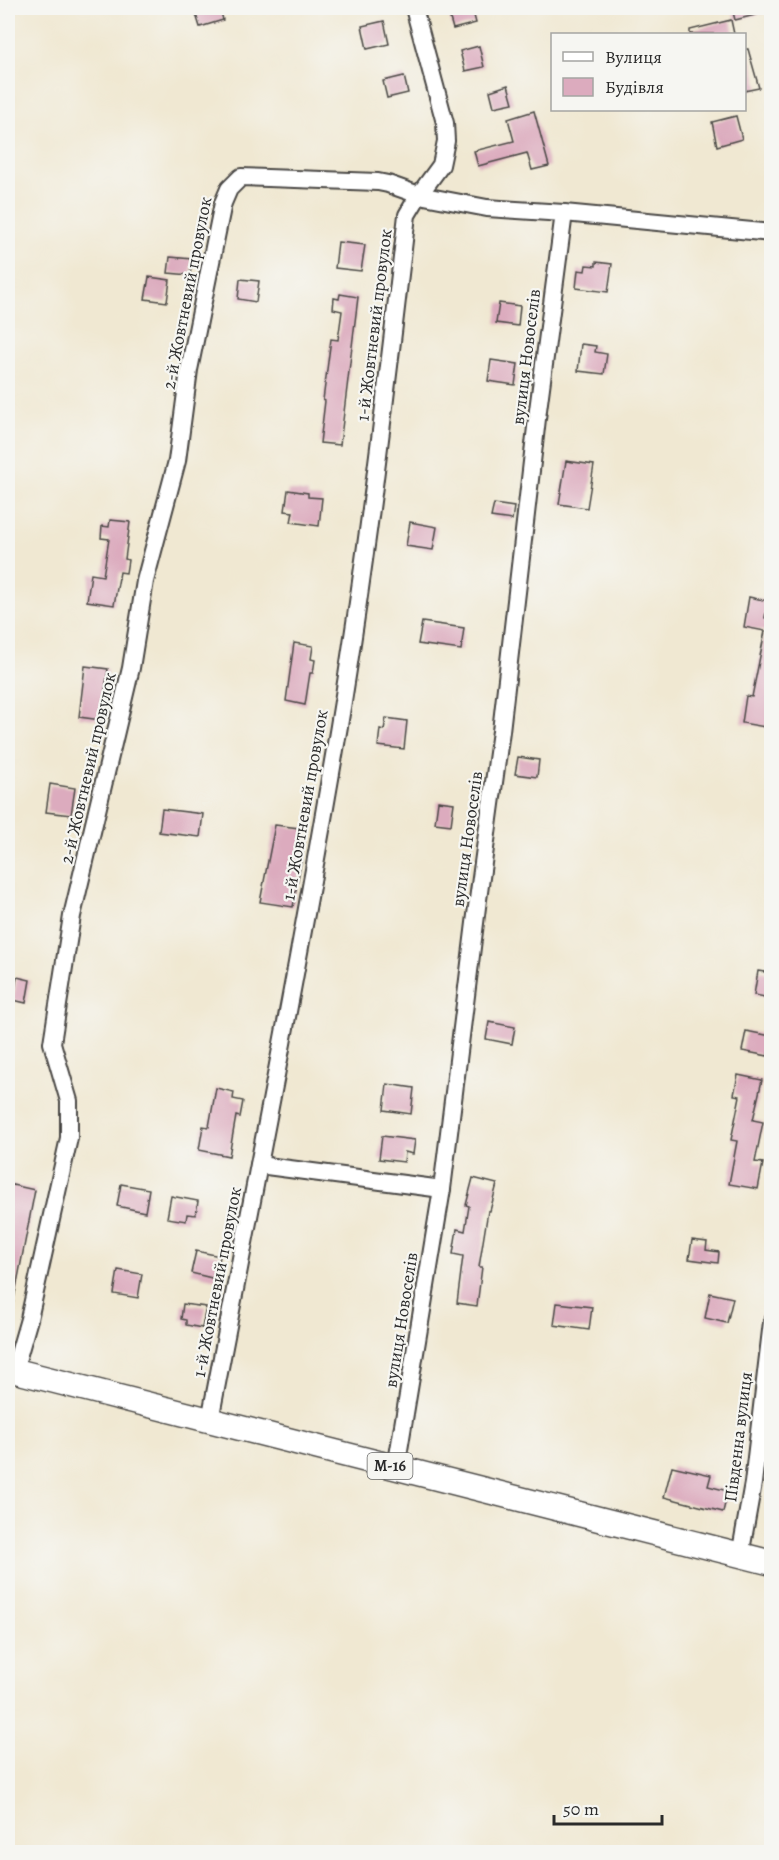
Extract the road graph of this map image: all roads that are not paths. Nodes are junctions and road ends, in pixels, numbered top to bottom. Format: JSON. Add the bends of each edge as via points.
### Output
{"nodes":[{"id":1,"x":414,"y":8,"type":"edge"},
{"id":2,"x":419,"y":195,"type":"junction"},
{"id":3,"x":564,"y":213,"type":"junction"},
{"id":4,"x":771,"y":233,"type":"edge"},
{"id":5,"x":259,"y":1165,"type":"junction"},
{"id":6,"x":442,"y":1189,"type":"junction"},
{"id":7,"x":771,"y":1322,"type":"edge"},
{"id":8,"x":11,"y":1370,"type":"edge"},
{"id":9,"x":210,"y":1420,"type":"junction"},
{"id":10,"x":396,"y":1468,"type":"junction"},
{"id":11,"x":740,"y":1556,"type":"junction"},
{"id":12,"x":771,"y":1563,"type":"edge"}],
"edges":[{"from":1,"to":2,"type":"street","via":[[445,123],[446,141],[441,165]]},
{"from":2,"to":3,"type":"street","via":[[487,208]]},
{"from":2,"to":5,"type":"street","name":"1-й Жовтневий провулок","via":[[407,215],[344,691]]},
{"from":2,"to":8,"type":"street","name":"2-й Жовтневий провулок","via":[[378,182],[241,177],[229,189],[223,203],[189,370],[177,461],[145,581],[132,668],[72,916],[52,1042],[69,1101],[69,1138],[29,1319]]},
{"from":3,"to":4,"type":"street"},
{"from":3,"to":6,"type":"street","name":"вулиця Новоселів"},
{"from":5,"to":6,"type":"street"},
{"from":5,"to":9,"type":"street","name":"1-й Жовтневий провулок"},
{"from":6,"to":10,"type":"street","name":"вулиця Новоселів"},
{"from":7,"to":11,"type":"street","name":"Південна вулиця","via":[[753,1483]]},
{"from":8,"to":9,"type":"highway","number":"М-16"},
{"from":9,"to":10,"type":"highway","number":"М-16"},
{"from":10,"to":11,"type":"highway","number":"М-16"},
{"from":11,"to":12,"type":"highway","number":"М-16"}]}
